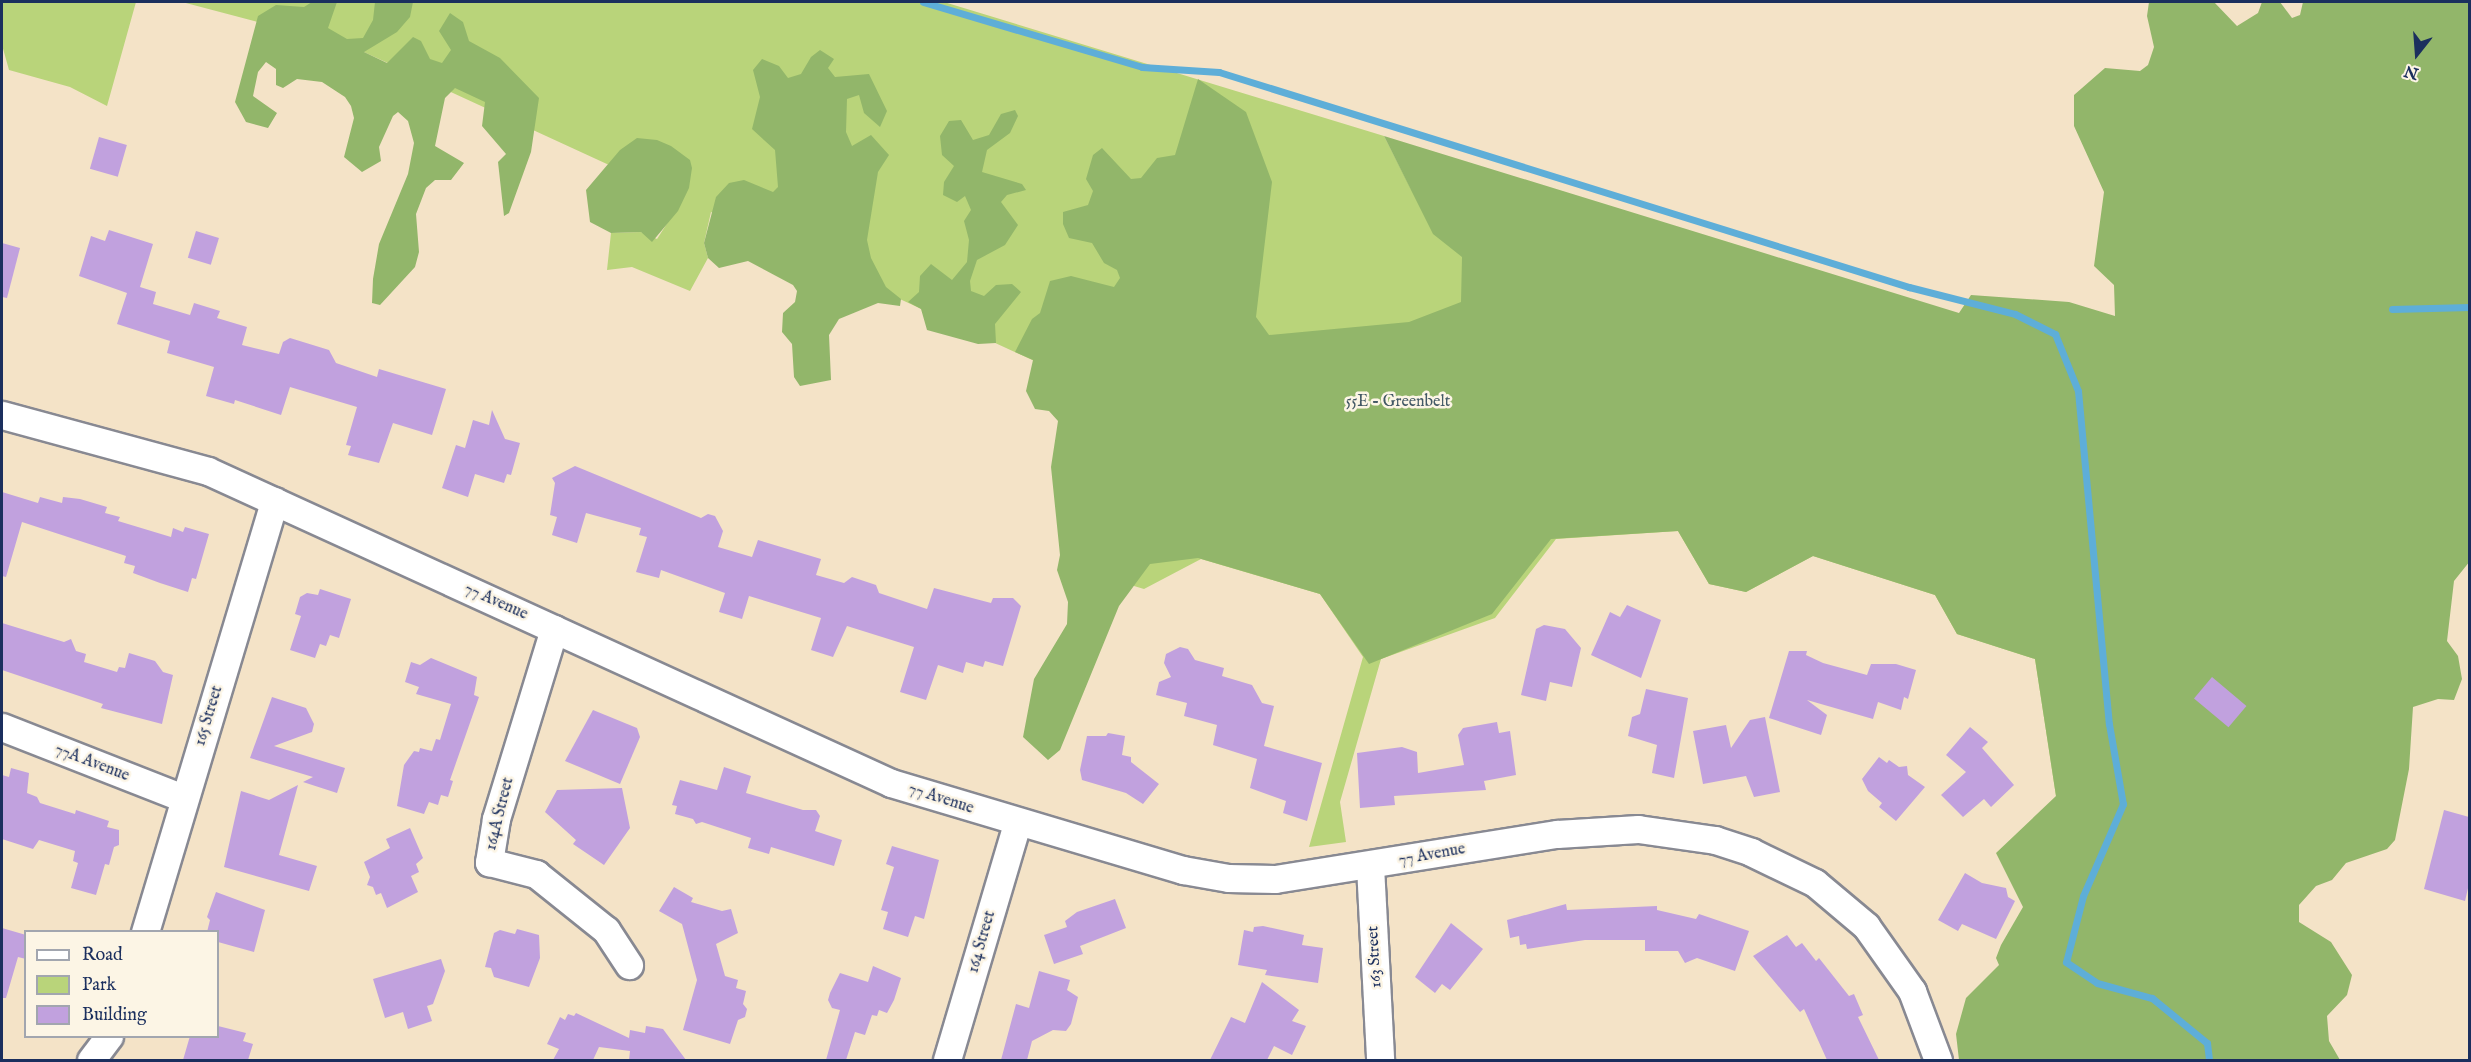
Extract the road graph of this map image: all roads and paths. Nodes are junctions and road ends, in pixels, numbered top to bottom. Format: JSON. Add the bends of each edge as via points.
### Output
{"nodes":[{"id":1,"x":2,"y":415,"type":"edge"},
{"id":2,"x":274,"y":501,"type":"junction"},
{"id":3,"x":554,"y":629,"type":"junction"},
{"id":4,"x":2,"y":727,"type":"edge"},
{"id":5,"x":183,"y":798,"type":"junction"},
{"id":6,"x":1017,"y":823,"type":"junction"},
{"id":7,"x":1370,"y":866,"type":"junction"},
{"id":8,"x":146,"y":930,"type":"edge"},
{"id":9,"x":629,"y":965,"type":"dead end"},
{"id":10,"x":108,"y":1038,"type":"edge"},
{"id":11,"x":118,"y":1038,"type":"edge"},
{"id":12,"x":1375,"y":1056,"type":"edge"},
{"id":13,"x":91,"y":1060,"type":"edge"},
{"id":14,"x":117,"y":1060,"type":"edge"},
{"id":15,"x":947,"y":1060,"type":"edge"},
{"id":16,"x":1938,"y":1060,"type":"edge"}],
"edges":[{"from":1,"to":2,"type":"street","name":"77 Avenue","via":[[173,459]]},
{"from":2,"to":3,"type":"street","name":"77 Avenue"},
{"from":2,"to":5,"type":"street","name":"165 Street"},
{"from":3,"to":6,"type":"street","name":"77 Avenue","via":[[876,777]]},
{"from":3,"to":9,"type":"street","name":"164A Street","via":[[496,819],[489,862],[536,874],[606,930]]},
{"from":4,"to":5,"type":"street","name":"77A Avenue"},
{"from":5,"to":8,"type":"street","name":"165 Street"},
{"from":6,"to":7,"type":"street","name":"77 Avenue","via":[[1217,877],[1275,879]]},
{"from":6,"to":15,"type":"street","name":"164 Street"},
{"from":7,"to":12,"type":"street","name":"163 Street"},
{"from":7,"to":16,"type":"street","name":"77 Avenue","via":[[1588,832],[1658,831],[1715,840],[1787,867],[1827,892],[1866,926],[1897,966],[1924,1017]]},
{"from":10,"to":13,"type":"street"},
{"from":11,"to":14,"type":"street"}]}
